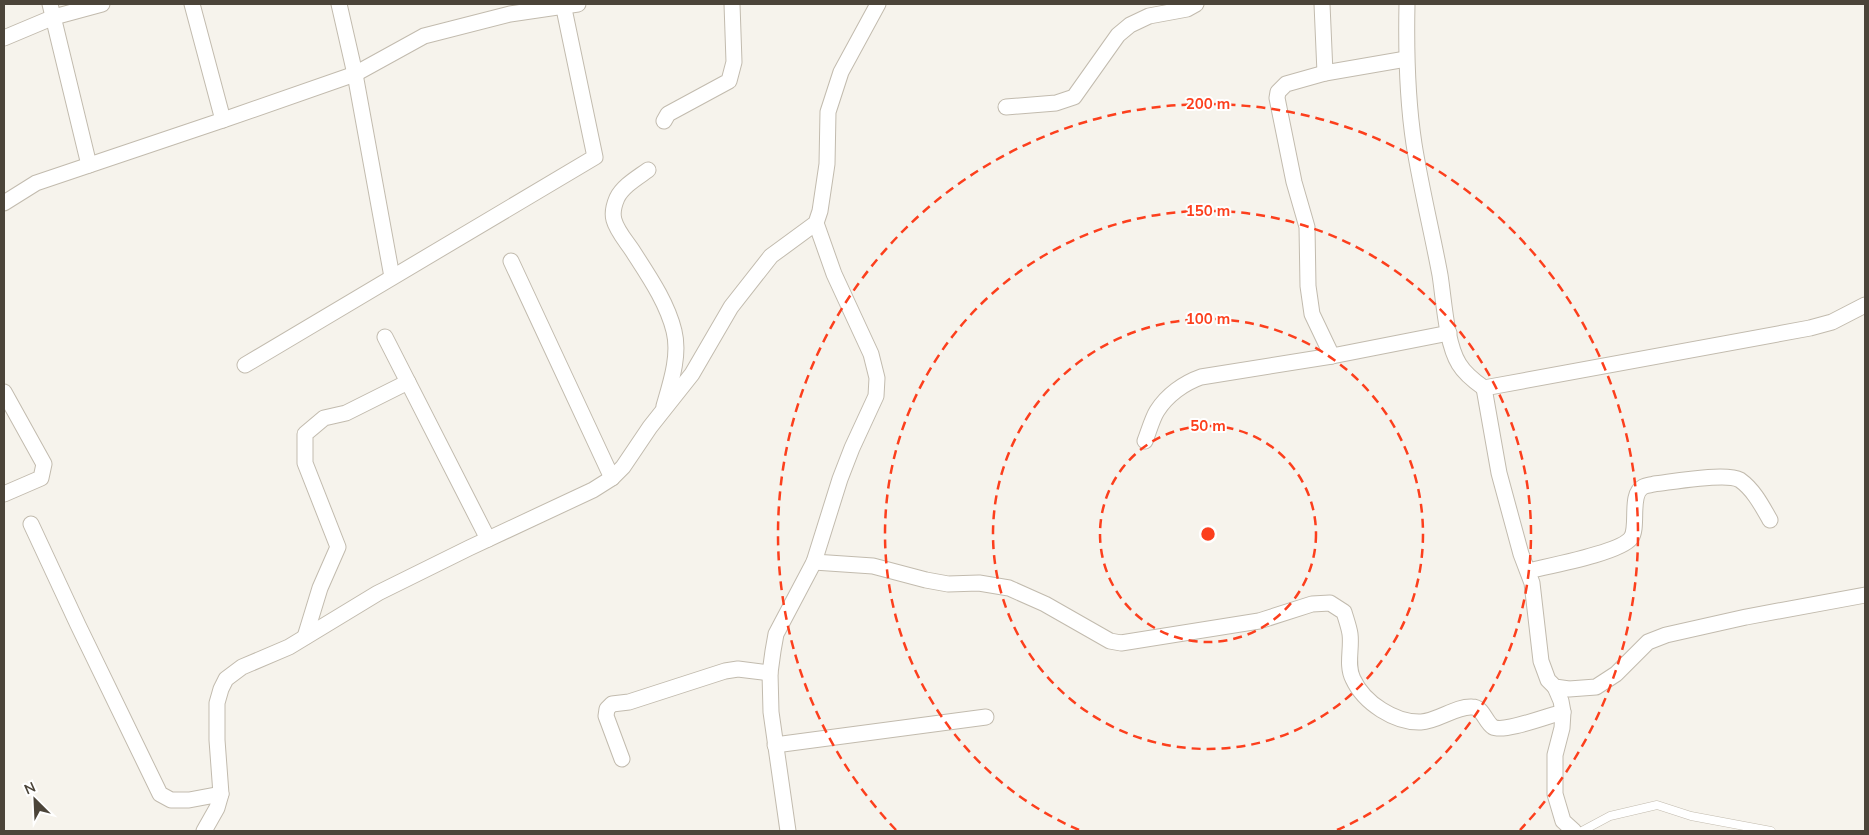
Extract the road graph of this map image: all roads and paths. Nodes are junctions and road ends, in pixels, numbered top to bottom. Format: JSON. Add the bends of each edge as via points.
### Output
{"nodes":[{"id":1,"x":102,"y":4,"type":"edge"},
{"id":2,"x":192,"y":4,"type":"edge"},
{"id":3,"x":339,"y":4,"type":"edge"},
{"id":4,"x":732,"y":4,"type":"edge"},
{"id":5,"x":878,"y":4,"type":"edge"},
{"id":6,"x":1196,"y":4,"type":"edge"},
{"id":7,"x":1322,"y":4,"type":"edge"},
{"id":8,"x":1407,"y":4,"type":"edge"},
{"id":9,"x":568,"y":5,"type":"edge"},
{"id":10,"x":52,"y":10,"type":"edge"},
{"id":11,"x":4,"y":38,"type":"edge"},
{"id":12,"x":1406,"y":59,"type":"junction"},
{"id":13,"x":1325,"y":73,"type":"junction"},
{"id":14,"x":355,"y":74,"type":"junction"},
{"id":15,"x":1006,"y":107,"type":"dead end"},
{"id":16,"x":223,"y":120,"type":"junction"},
{"id":17,"x":664,"y":121,"type":"dead end"},
{"id":18,"x":90,"y":164,"type":"junction"},
{"id":19,"x":648,"y":170,"type":"dead end"},
{"id":20,"x":4,"y":203,"type":"edge"},
{"id":21,"x":816,"y":223,"type":"junction"},
{"id":22,"x":511,"y":261,"type":"dead end"},
{"id":23,"x":392,"y":277,"type":"junction"},
{"id":24,"x":1865,"y":305,"type":"edge"},
{"id":25,"x":1449,"y":332,"type":"junction"},
{"id":26,"x":385,"y":337,"type":"dead end"},
{"id":27,"x":1332,"y":356,"type":"junction"},
{"id":28,"x":245,"y":364,"type":"dead end"},
{"id":29,"x":408,"y":382,"type":"junction"},
{"id":30,"x":1484,"y":388,"type":"junction"},
{"id":31,"x":4,"y":392,"type":"edge"},
{"id":32,"x":662,"y":412,"type":"junction"},
{"id":33,"x":1145,"y":441,"type":"dead end"},
{"id":34,"x":612,"y":478,"type":"junction"},
{"id":35,"x":4,"y":494,"type":"edge"},
{"id":36,"x":1770,"y":520,"type":"dead end"},
{"id":37,"x":31,"y":524,"type":"dead end"},
{"id":38,"x":488,"y":539,"type":"junction"},
{"id":39,"x":814,"y":562,"type":"junction"},
{"id":40,"x":1528,"y":571,"type":"junction"},
{"id":41,"x":1865,"y":595,"type":"edge"},
{"id":42,"x":305,"y":637,"type":"junction"},
{"id":43,"x":770,"y":673,"type":"junction"},
{"id":44,"x":1555,"y":687,"type":"junction"},
{"id":45,"x":1563,"y":712,"type":"junction"},
{"id":46,"x":986,"y":717,"type":"dead end"},
{"id":47,"x":775,"y":745,"type":"junction"},
{"id":48,"x":622,"y":759,"type":"dead end"},
{"id":49,"x":221,"y":794,"type":"junction"},
{"id":50,"x":207,"y":830,"type":"edge"},
{"id":51,"x":788,"y":831,"type":"edge"},
{"id":52,"x":1574,"y":831,"type":"edge"},
{"id":53,"x":1582,"y":831,"type":"edge"},
{"id":54,"x":1770,"y":831,"type":"edge"}],
"edges":[{"from":1,"to":10,"type":"street"},
{"from":2,"to":16,"type":"street"},
{"from":3,"to":14,"type":"street"},
{"from":4,"to":17,"type":"street","via":[[734,62],[729,81],[668,114]]},
{"from":5,"to":21,"type":"street","via":[[841,72],[828,112],[827,164]]},
{"from":6,"to":15,"type":"street","via":[[1187,9],[1149,16],[1130,25],[1118,35],[1074,97],[1056,103]]},
{"from":7,"to":13,"type":"street"},
{"from":8,"to":12,"type":"street"},
{"from":9,"to":14,"type":"street","via":[[510,14],[424,36]]},
{"from":9,"to":23,"type":"street","via":[[595,157]]},
{"from":10,"to":11,"type":"street"},
{"from":10,"to":18,"type":"street"},
{"from":12,"to":13,"type":"street"},
{"from":12,"to":25,"type":"street","via":[[1414,145]]},
{"from":13,"to":27,"type":"street","via":[[1281,86],[1277,98],[1307,227],[1312,314]]},
{"from":14,"to":16,"type":"street"},
{"from":14,"to":23,"type":"street"},
{"from":16,"to":18,"type":"street"},
{"from":18,"to":20,"type":"street","via":[[36,183]]},
{"from":19,"to":32,"type":"street","via":[[623,189],[616,200],[613,215],[666,308],[675,332],[676,353]]},
{"from":21,"to":32,"type":"street","via":[[770,256],[731,307],[692,374]]},
{"from":21,"to":39,"type":"street","via":[[834,274],[871,354],[877,378],[876,396],[840,479]]},
{"from":22,"to":34,"type":"street"},
{"from":23,"to":28,"type":"street"},
{"from":24,"to":30,"type":"street","via":[[1832,322],[1810,328]]},
{"from":25,"to":27,"type":"street"},
{"from":25,"to":30,"type":"street","via":[[1459,365]]},
{"from":26,"to":29,"type":"street"},
{"from":27,"to":33,"type":"street","via":[[1187,382],[1157,411]]},
{"from":29,"to":38,"type":"street"},
{"from":29,"to":42,"type":"street","via":[[346,413],[324,418],[305,434],[304,463],[338,547],[320,588]]},
{"from":30,"to":40,"type":"street","via":[[1499,473]]},
{"from":31,"to":35,"type":"street","via":[[44,464],[41,478]]},
{"from":32,"to":34,"type":"street"},
{"from":34,"to":38,"type":"street"},
{"from":36,"to":40,"type":"street","via":[[1755,495],[1732,477],[1644,486],[1638,492],[1634,532],[1625,543],[1607,551]]},
{"from":37,"to":49,"type":"street","via":[[160,794],[171,800],[189,800]]},
{"from":38,"to":42,"type":"street","via":[[378,593]]},
{"from":39,"to":43,"type":"street","via":[[776,634]]},
{"from":39,"to":45,"type":"street","via":[[873,566],[948,584],[979,583],[1009,588],[1045,604],[1110,642],[1121,644],[1259,621],[1312,604],[1330,602],[1344,612],[1350,635],[1349,661],[1353,679],[1382,711],[1403,721],[1422,722],[1474,707],[1496,729]]},
{"from":40,"to":44,"type":"street","via":[[1534,595],[1541,661],[1548,680]]},
{"from":41,"to":44,"type":"street","via":[[1666,634],[1648,642],[1616,674],[1596,687]]},
{"from":42,"to":49,"type":"street","via":[[242,667],[226,679],[217,703]]},
{"from":43,"to":47,"type":"street"},
{"from":43,"to":48,"type":"street","via":[[738,669],[725,671],[629,702],[612,704],[606,716]]},
{"from":44,"to":45,"type":"street"},
{"from":45,"to":52,"type":"street","via":[[1555,755],[1555,794],[1563,821]]},
{"from":46,"to":47,"type":"street"},
{"from":47,"to":51,"type":"street"},
{"from":49,"to":50,"type":"street"},
{"from":53,"to":54,"type":"lane","via":[[1610,816],[1657,805],[1691,816]]}]}
